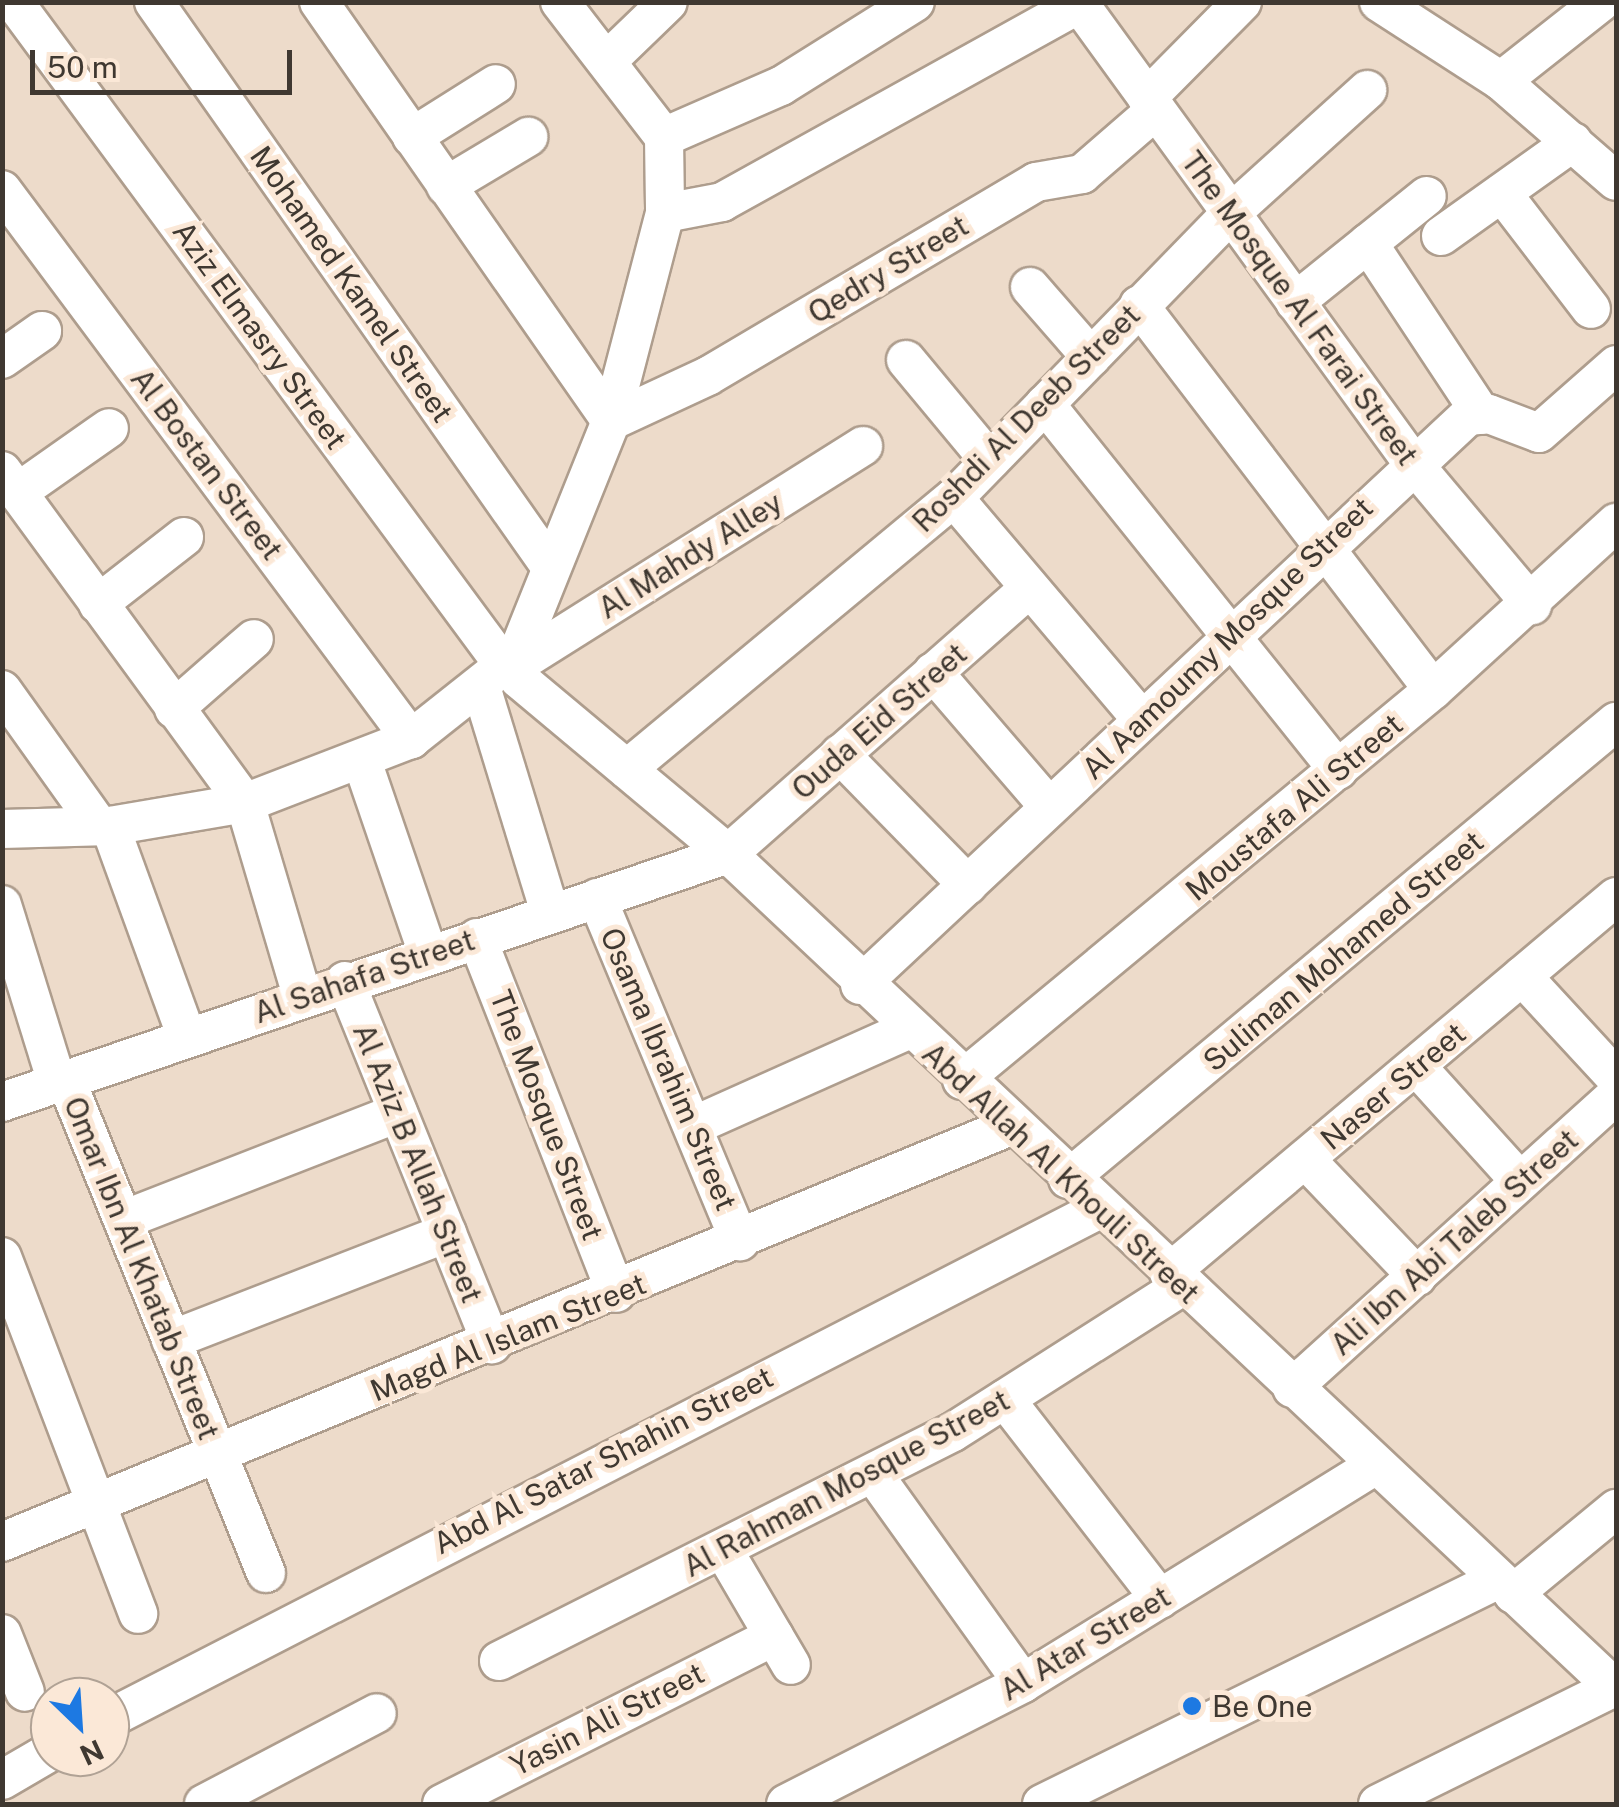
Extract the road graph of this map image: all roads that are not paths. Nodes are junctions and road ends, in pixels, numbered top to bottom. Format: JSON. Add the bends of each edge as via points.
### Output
{"nodes":[{"id":1,"x":14,"y":2,"type":"edge"},
{"id":2,"x":154,"y":2,"type":"edge"},
{"id":3,"x":319,"y":2,"type":"edge"},
{"id":4,"x":560,"y":2,"type":"edge"},
{"id":5,"x":668,"y":2,"type":"edge"},
{"id":6,"x":915,"y":2,"type":"edge"},
{"id":7,"x":1242,"y":2,"type":"edge"},
{"id":8,"x":1379,"y":2,"type":"edge"},
{"id":9,"x":1601,"y":2,"type":"edge"},
{"id":10,"x":1079,"y":3,"type":"edge"},
{"id":11,"x":1432,"y":15,"type":"edge"},
{"id":12,"x":608,"y":60,"type":"junction"},
{"id":13,"x":1501,"y":81,"type":"junction"},
{"id":14,"x":496,"y":84,"type":"dead end"},
{"id":15,"x":1367,"y":90,"type":"dead end"},
{"id":16,"x":1151,"y":104,"type":"junction"},
{"id":17,"x":412,"y":136,"type":"junction"},
{"id":18,"x":528,"y":137,"type":"dead end"},
{"id":19,"x":664,"y":137,"type":"junction"},
{"id":20,"x":1573,"y":142,"type":"junction"},
{"id":21,"x":1616,"y":181,"type":"edge"},
{"id":22,"x":446,"y":186,"type":"junction"},
{"id":23,"x":2,"y":190,"type":"edge"},
{"id":24,"x":1502,"y":193,"type":"junction"},
{"id":25,"x":1427,"y":196,"type":"dead end"},
{"id":26,"x":666,"y":212,"type":"junction"},
{"id":27,"x":1230,"y":214,"type":"junction"},
{"id":28,"x":1441,"y":236,"type":"dead end"},
{"id":29,"x":1368,"y":243,"type":"junction"},
{"id":30,"x":1030,"y":287,"type":"dead end"},
{"id":31,"x":1294,"y":302,"type":"junction"},
{"id":32,"x":1139,"y":305,"type":"junction"},
{"id":33,"x":1591,"y":308,"type":"dead end"},
{"id":34,"x":42,"y":331,"type":"dead end"},
{"id":35,"x":1091,"y":358,"type":"junction"},
{"id":36,"x":2,"y":359,"type":"edge"},
{"id":37,"x":906,"y":360,"type":"dead end"},
{"id":38,"x":1616,"y":365,"type":"edge"},
{"id":39,"x":1045,"y":404,"type":"junction"},
{"id":40,"x":1482,"y":414,"type":"junction"},
{"id":41,"x":611,"y":421,"type":"junction"},
{"id":42,"x":109,"y":428,"type":"dead end"},
{"id":43,"x":863,"y":446,"type":"dead end"},
{"id":44,"x":990,"y":460,"type":"junction"},
{"id":45,"x":1412,"y":462,"type":"junction"},
{"id":46,"x":10,"y":482,"type":"edge"},
{"id":47,"x":954,"y":498,"type":"junction"},
{"id":48,"x":1616,"y":524,"type":"edge"},
{"id":49,"x":184,"y":537,"type":"dead end"},
{"id":50,"x":1322,"y":547,"type":"junction"},
{"id":51,"x":550,"y":566,"type":"junction"},
{"id":52,"x":1030,"y":588,"type":"junction"},
{"id":53,"x":98,"y":604,"type":"junction"},
{"id":54,"x":1532,"y":605,"type":"junction"},
{"id":55,"x":1230,"y":634,"type":"junction"},
{"id":56,"x":254,"y":639,"type":"dead end"},
{"id":57,"x":505,"y":669,"type":"junction"},
{"id":58,"x":934,"y":672,"type":"junction"},
{"id":59,"x":2,"y":690,"type":"edge"},
{"id":60,"x":1432,"y":690,"type":"junction"},
{"id":61,"x":174,"y":709,"type":"junction"},
{"id":62,"x":1142,"y":720,"type":"junction"},
{"id":63,"x":1616,"y":722,"type":"edge"},
{"id":64,"x":411,"y":739,"type":"junction"},
{"id":65,"x":840,"y":754,"type":"junction"},
{"id":66,"x":362,"y":761,"type":"junction"},
{"id":67,"x":626,"y":769,"type":"junction"},
{"id":68,"x":1338,"y":770,"type":"junction"},
{"id":69,"x":246,"y":802,"type":"junction"},
{"id":70,"x":1049,"y":807,"type":"junction"},
{"id":71,"x":104,"y":826,"type":"junction"},
{"id":72,"x":2,"y":829,"type":"edge"},
{"id":73,"x":728,"y":854,"type":"junction"},
{"id":74,"x":968,"y":885,"type":"junction"},
{"id":75,"x":1616,"y":897,"type":"edge"},
{"id":76,"x":597,"y":898,"type":"junction"},
{"id":77,"x":2,"y":905,"type":"edge"},
{"id":78,"x":550,"y":913,"type":"junction"},
{"id":79,"x":477,"y":938,"type":"junction"},
{"id":80,"x":428,"y":954,"type":"junction"},
{"id":81,"x":1522,"y":976,"type":"junction"},
{"id":82,"x":345,"y":982,"type":"junction"},
{"id":83,"x":860,"y":986,"type":"junction"},
{"id":84,"x":302,"y":995,"type":"junction"},
{"id":85,"x":908,"y":1030,"type":"junction"},
{"id":86,"x":187,"y":1037,"type":"junction"},
{"id":87,"x":1416,"y":1066,"type":"junction"},
{"id":88,"x":1616,"y":1078,"type":"edge"},
{"id":89,"x":962,"y":1080,"type":"junction"},
{"id":90,"x":61,"y":1082,"type":"junction"},
{"id":91,"x":1616,"y":1095,"type":"edge"},
{"id":92,"x":2,"y":1102,"type":"edge"},
{"id":93,"x":398,"y":1113,"type":"junction"},
{"id":94,"x":692,"y":1126,"type":"junction"},
{"id":95,"x":1011,"y":1126,"type":"junction"},
{"id":96,"x":1306,"y":1160,"type":"junction"},
{"id":97,"x":1068,"y":1179,"type":"junction"},
{"id":98,"x":1520,"y":1181,"type":"junction"},
{"id":99,"x":1100,"y":1209,"type":"junction"},
{"id":100,"x":123,"y":1220,"type":"junction"},
{"id":101,"x":447,"y":1233,"type":"junction"},
{"id":102,"x":740,"y":1241,"type":"junction"},
{"id":103,"x":2,"y":1257,"type":"edge"},
{"id":104,"x":1417,"y":1276,"type":"junction"},
{"id":105,"x":1176,"y":1280,"type":"junction"},
{"id":106,"x":616,"y":1293,"type":"junction"},
{"id":107,"x":171,"y":1340,"type":"junction"},
{"id":108,"x":492,"y":1344,"type":"junction"},
{"id":109,"x":1292,"y":1388,"type":"junction"},
{"id":110,"x":1005,"y":1399,"type":"junction"},
{"id":111,"x":218,"y":1455,"type":"junction"},
{"id":112,"x":1376,"y":1466,"type":"junction"},
{"id":113,"x":874,"y":1475,"type":"junction"},
{"id":114,"x":97,"y":1504,"type":"junction"},
{"id":115,"x":1616,"y":1509,"type":"edge"},
{"id":116,"x":2,"y":1542,"type":"edge"},
{"id":117,"x":724,"y":1551,"type":"junction"},
{"id":118,"x":266,"y":1573,"type":"dead end"},
{"id":119,"x":1505,"y":1587,"type":"junction"},
{"id":120,"x":1160,"y":1599,"type":"junction"},
{"id":121,"x":138,"y":1614,"type":"dead end"},
{"id":122,"x":2,"y":1634,"type":"edge"},
{"id":123,"x":499,"y":1661,"type":"dead end"},
{"id":124,"x":1023,"y":1684,"type":"junction"},
{"id":125,"x":1616,"y":1688,"type":"edge"},
{"id":126,"x":25,"y":1692,"type":"dead end"},
{"id":127,"x":130,"y":1708,"type":"edge"},
{"id":128,"x":378,"y":1713,"type":"dead end"},
{"id":129,"x":30,"y":1764,"type":"edge"},
{"id":130,"x":2,"y":1780,"type":"edge"},
{"id":131,"x":204,"y":1804,"type":"edge"},
{"id":132,"x":442,"y":1804,"type":"edge"},
{"id":133,"x":786,"y":1804,"type":"edge"},
{"id":134,"x":1042,"y":1804,"type":"edge"},
{"id":135,"x":1378,"y":1804,"type":"edge"}],
"edges":[{"from":1,"to":57,"type":"street","name":"Aziz Elmasry Street"},
{"from":2,"to":51,"type":"street","name":"Mohamed Kamel Street"},
{"from":3,"to":17,"type":"street"},
{"from":4,"to":12,"type":"street"},
{"from":5,"to":12,"type":"street"},
{"from":6,"to":19,"type":"street","via":[[781,86]]},
{"from":7,"to":16,"type":"street","name":"Qedry Street"},
{"from":8,"to":11,"type":"street"},
{"from":9,"to":13,"type":"street"},
{"from":10,"to":16,"type":"street","name":"The Mosque Al Farai Street"},
{"from":10,"to":26,"type":"street","via":[[722,202]]},
{"from":11,"to":13,"type":"street"},
{"from":12,"to":19,"type":"street"},
{"from":13,"to":20,"type":"street"},
{"from":14,"to":17,"type":"street"},
{"from":15,"to":27,"type":"street","name":"Roshdi Al Deeb Street"},
{"from":16,"to":27,"type":"street","name":"The Mosque Al Farai Street"},
{"from":16,"to":41,"type":"street","name":"Qedry Street","via":[[1082,174],[1036,182],[708,376]]},
{"from":17,"to":22,"type":"street"},
{"from":18,"to":22,"type":"street"},
{"from":19,"to":26,"type":"street"},
{"from":20,"to":21,"type":"street"},
{"from":20,"to":24,"type":"street"},
{"from":22,"to":41,"type":"street"},
{"from":23,"to":64,"type":"street","name":"Al Bostan Street"},
{"from":24,"to":28,"type":"street"},
{"from":24,"to":33,"type":"street"},
{"from":25,"to":29,"type":"street"},
{"from":26,"to":41,"type":"street"},
{"from":27,"to":31,"type":"street","name":"The Mosque Al Farai Street"},
{"from":27,"to":32,"type":"street","name":"Roshdi Al Deeb Street"},
{"from":29,"to":31,"type":"street"},
{"from":29,"to":40,"type":"street"},
{"from":30,"to":35,"type":"street"},
{"from":31,"to":45,"type":"street","name":"The Mosque Al Farai Street"},
{"from":32,"to":35,"type":"street","name":"Roshdi Al Deeb Street"},
{"from":32,"to":50,"type":"street"},
{"from":34,"to":36,"type":"street"},
{"from":35,"to":39,"type":"street","name":"Roshdi Al Deeb Street"},
{"from":37,"to":44,"type":"street"},
{"from":38,"to":40,"type":"street","via":[[1539,433]]},
{"from":39,"to":44,"type":"street","name":"Roshdi Al Deeb Street"},
{"from":39,"to":55,"type":"street"},
{"from":40,"to":45,"type":"street","name":"Al Aamoumy Mosque Street"},
{"from":41,"to":51,"type":"street"},
{"from":42,"to":46,"type":"street"},
{"from":43,"to":57,"type":"street","name":"Al Mahdy Alley"},
{"from":44,"to":47,"type":"street","name":"Roshdi Al Deeb Street"},
{"from":45,"to":50,"type":"street","name":"Al Aamoumy Mosque Street"},
{"from":45,"to":54,"type":"street","name":"The Mosque Al Farai Street"},
{"from":46,"to":53,"type":"street"},
{"from":47,"to":52,"type":"street"},
{"from":47,"to":67,"type":"street","name":"Roshdi Al Deeb Street"},
{"from":48,"to":54,"type":"street","name":"Moustafa Ali Street"},
{"from":49,"to":53,"type":"street"},
{"from":50,"to":55,"type":"street","name":"Al Aamoumy Mosque Street"},
{"from":50,"to":60,"type":"street"},
{"from":51,"to":57,"type":"street"},
{"from":52,"to":58,"type":"street","name":"Ouda Eid Street"},
{"from":52,"to":62,"type":"street"},
{"from":53,"to":61,"type":"street"},
{"from":54,"to":60,"type":"street","name":"Moustafa Ali Street"},
{"from":55,"to":62,"type":"street","name":"Al Aamoumy Mosque Street"},
{"from":55,"to":68,"type":"street"},
{"from":56,"to":61,"type":"street"},
{"from":57,"to":64,"type":"street","name":"Al Mahdy Alley"},
{"from":57,"to":67,"type":"street","name":"Abd Allah Al Khouli Street"},
{"from":57,"to":78,"type":"street"},
{"from":58,"to":65,"type":"street","name":"Ouda Eid Street"},
{"from":58,"to":70,"type":"street"},
{"from":59,"to":71,"type":"street"},
{"from":60,"to":68,"type":"street","name":"Moustafa Ali Street"},
{"from":61,"to":69,"type":"street"},
{"from":62,"to":70,"type":"street","name":"Al Aamoumy Mosque Street"},
{"from":63,"to":97,"type":"street","name":"Suliman Mohamed Street"},
{"from":64,"to":66,"type":"street","name":"Al Mahdy Alley"},
{"from":65,"to":73,"type":"street","name":"Ouda Eid Street"},
{"from":65,"to":74,"type":"street"},
{"from":66,"to":69,"type":"street","name":"Al Mahdy Alley"},
{"from":66,"to":80,"type":"street"},
{"from":67,"to":73,"type":"street","name":"Abd Allah Al Khouli Street"},
{"from":68,"to":89,"type":"street","name":"Moustafa Ali Street"},
{"from":69,"to":71,"type":"street","name":"Al Mahdy Alley"},
{"from":69,"to":84,"type":"street"},
{"from":70,"to":74,"type":"street","name":"Al Aamoumy Mosque Street"},
{"from":71,"to":72,"type":"street","name":"Al Mahdy Alley"},
{"from":71,"to":86,"type":"street"},
{"from":73,"to":76,"type":"street","name":"Al Sahafa Street"},
{"from":73,"to":83,"type":"street","name":"Abd Allah Al Khouli Street"},
{"from":74,"to":83,"type":"street","name":"Al Aamoumy Mosque Street"},
{"from":75,"to":81,"type":"street","name":"Naser Street"},
{"from":76,"to":78,"type":"street","name":"Al Sahafa Street"},
{"from":76,"to":94,"type":"street","name":"Osama Ibrahim Street"},
{"from":77,"to":90,"type":"street","name":"Omar Ibn Al Khatab Street"},
{"from":78,"to":79,"type":"street","name":"Al Sahafa Street"},
{"from":79,"to":80,"type":"street","name":"Al Sahafa Street"},
{"from":79,"to":106,"type":"street","name":"The Mosque Street"},
{"from":80,"to":82,"type":"street","name":"Al Sahafa Street"},
{"from":81,"to":87,"type":"street","name":"Naser Street"},
{"from":81,"to":88,"type":"street"},
{"from":82,"to":84,"type":"street","name":"Al Sahafa Street"},
{"from":82,"to":93,"type":"street","name":"Al Aziz B Allah Street"},
{"from":83,"to":85,"type":"street","name":"Abd Allah Al Khouli Street"},
{"from":84,"to":86,"type":"street","name":"Al Sahafa Street"},
{"from":85,"to":89,"type":"street","name":"Abd Allah Al Khouli Street"},
{"from":85,"to":94,"type":"street"},
{"from":86,"to":90,"type":"street","name":"Al Sahafa Street"},
{"from":87,"to":96,"type":"street","name":"Naser Street"},
{"from":87,"to":98,"type":"street"},
{"from":89,"to":95,"type":"street","name":"Abd Allah Al Khouli Street"},
{"from":90,"to":92,"type":"street","name":"Al Sahafa Street"},
{"from":90,"to":100,"type":"street","name":"Omar Ibn Al Khatab Street"},
{"from":91,"to":98,"type":"street","name":"Ali Ibn Abi Taleb Street"},
{"from":93,"to":100,"type":"street"},
{"from":93,"to":101,"type":"street","name":"Al Aziz B Allah Street"},
{"from":94,"to":102,"type":"street","name":"Osama Ibrahim Street"},
{"from":95,"to":97,"type":"street","name":"Abd Allah Al Khouli Street"},
{"from":95,"to":102,"type":"street","name":"Magd Al Islam Street"},
{"from":96,"to":104,"type":"street"},
{"from":96,"to":105,"type":"street","name":"Naser Street"},
{"from":97,"to":99,"type":"street","name":"Abd Allah Al Khouli Street"},
{"from":98,"to":104,"type":"street","name":"Ali Ibn Abi Taleb Street"},
{"from":99,"to":105,"type":"street","name":"Abd Allah Al Khouli Street"},
{"from":99,"to":127,"type":"street","name":"Abd Al Satar Shahin Street"},
{"from":100,"to":107,"type":"street","name":"Omar Ibn Al Khatab Street"},
{"from":101,"to":107,"type":"street"},
{"from":101,"to":108,"type":"street","name":"Al Aziz B Allah Street"},
{"from":102,"to":106,"type":"street","name":"Magd Al Islam Street"},
{"from":103,"to":114,"type":"street"},
{"from":104,"to":109,"type":"street","name":"Ali Ibn Abi Taleb Street"},
{"from":105,"to":109,"type":"street","name":"Abd Allah Al Khouli Street"},
{"from":105,"to":110,"type":"street","name":"Al Rahman Mosque Street"},
{"from":106,"to":108,"type":"street","name":"Magd Al Islam Street"},
{"from":107,"to":111,"type":"street","name":"Omar Ibn Al Khatab Street"},
{"from":108,"to":111,"type":"street","name":"Magd Al Islam Street"},
{"from":109,"to":112,"type":"street","name":"Abd Allah Al Khouli Street"},
{"from":110,"to":113,"type":"street","name":"Al Rahman Mosque Street"},
{"from":110,"to":120,"type":"street"},
{"from":111,"to":114,"type":"street","name":"Magd Al Islam Street"},
{"from":111,"to":118,"type":"street","name":"Omar Ibn Al Khatab Street"},
{"from":112,"to":119,"type":"street","name":"Abd Allah Al Khouli Street"},
{"from":112,"to":120,"type":"street","name":"Al Atar Street"},
{"from":113,"to":117,"type":"street","name":"Al Rahman Mosque Street"},
{"from":113,"to":124,"type":"street"},
{"from":114,"to":116,"type":"street","name":"Magd Al Islam Street"},
{"from":114,"to":121,"type":"street"},
{"from":115,"to":119,"type":"street"},
{"from":117,"to":123,"type":"street","name":"Al Rahman Mosque Street"},
{"from":117,"to":132,"type":"street","name":"Yasin Ali Street","via":[[782,1651]]},
{"from":119,"to":125,"type":"street","name":"Abd Allah Al Khouli Street"},
{"from":119,"to":134,"type":"street"},
{"from":120,"to":124,"type":"street","name":"Al Atar Street"},
{"from":122,"to":126,"type":"street"},
{"from":124,"to":133,"type":"street","name":"Al Atar Street"},
{"from":125,"to":135,"type":"street"},
{"from":128,"to":131,"type":"street"},
{"from":129,"to":130,"type":"street"}]}
